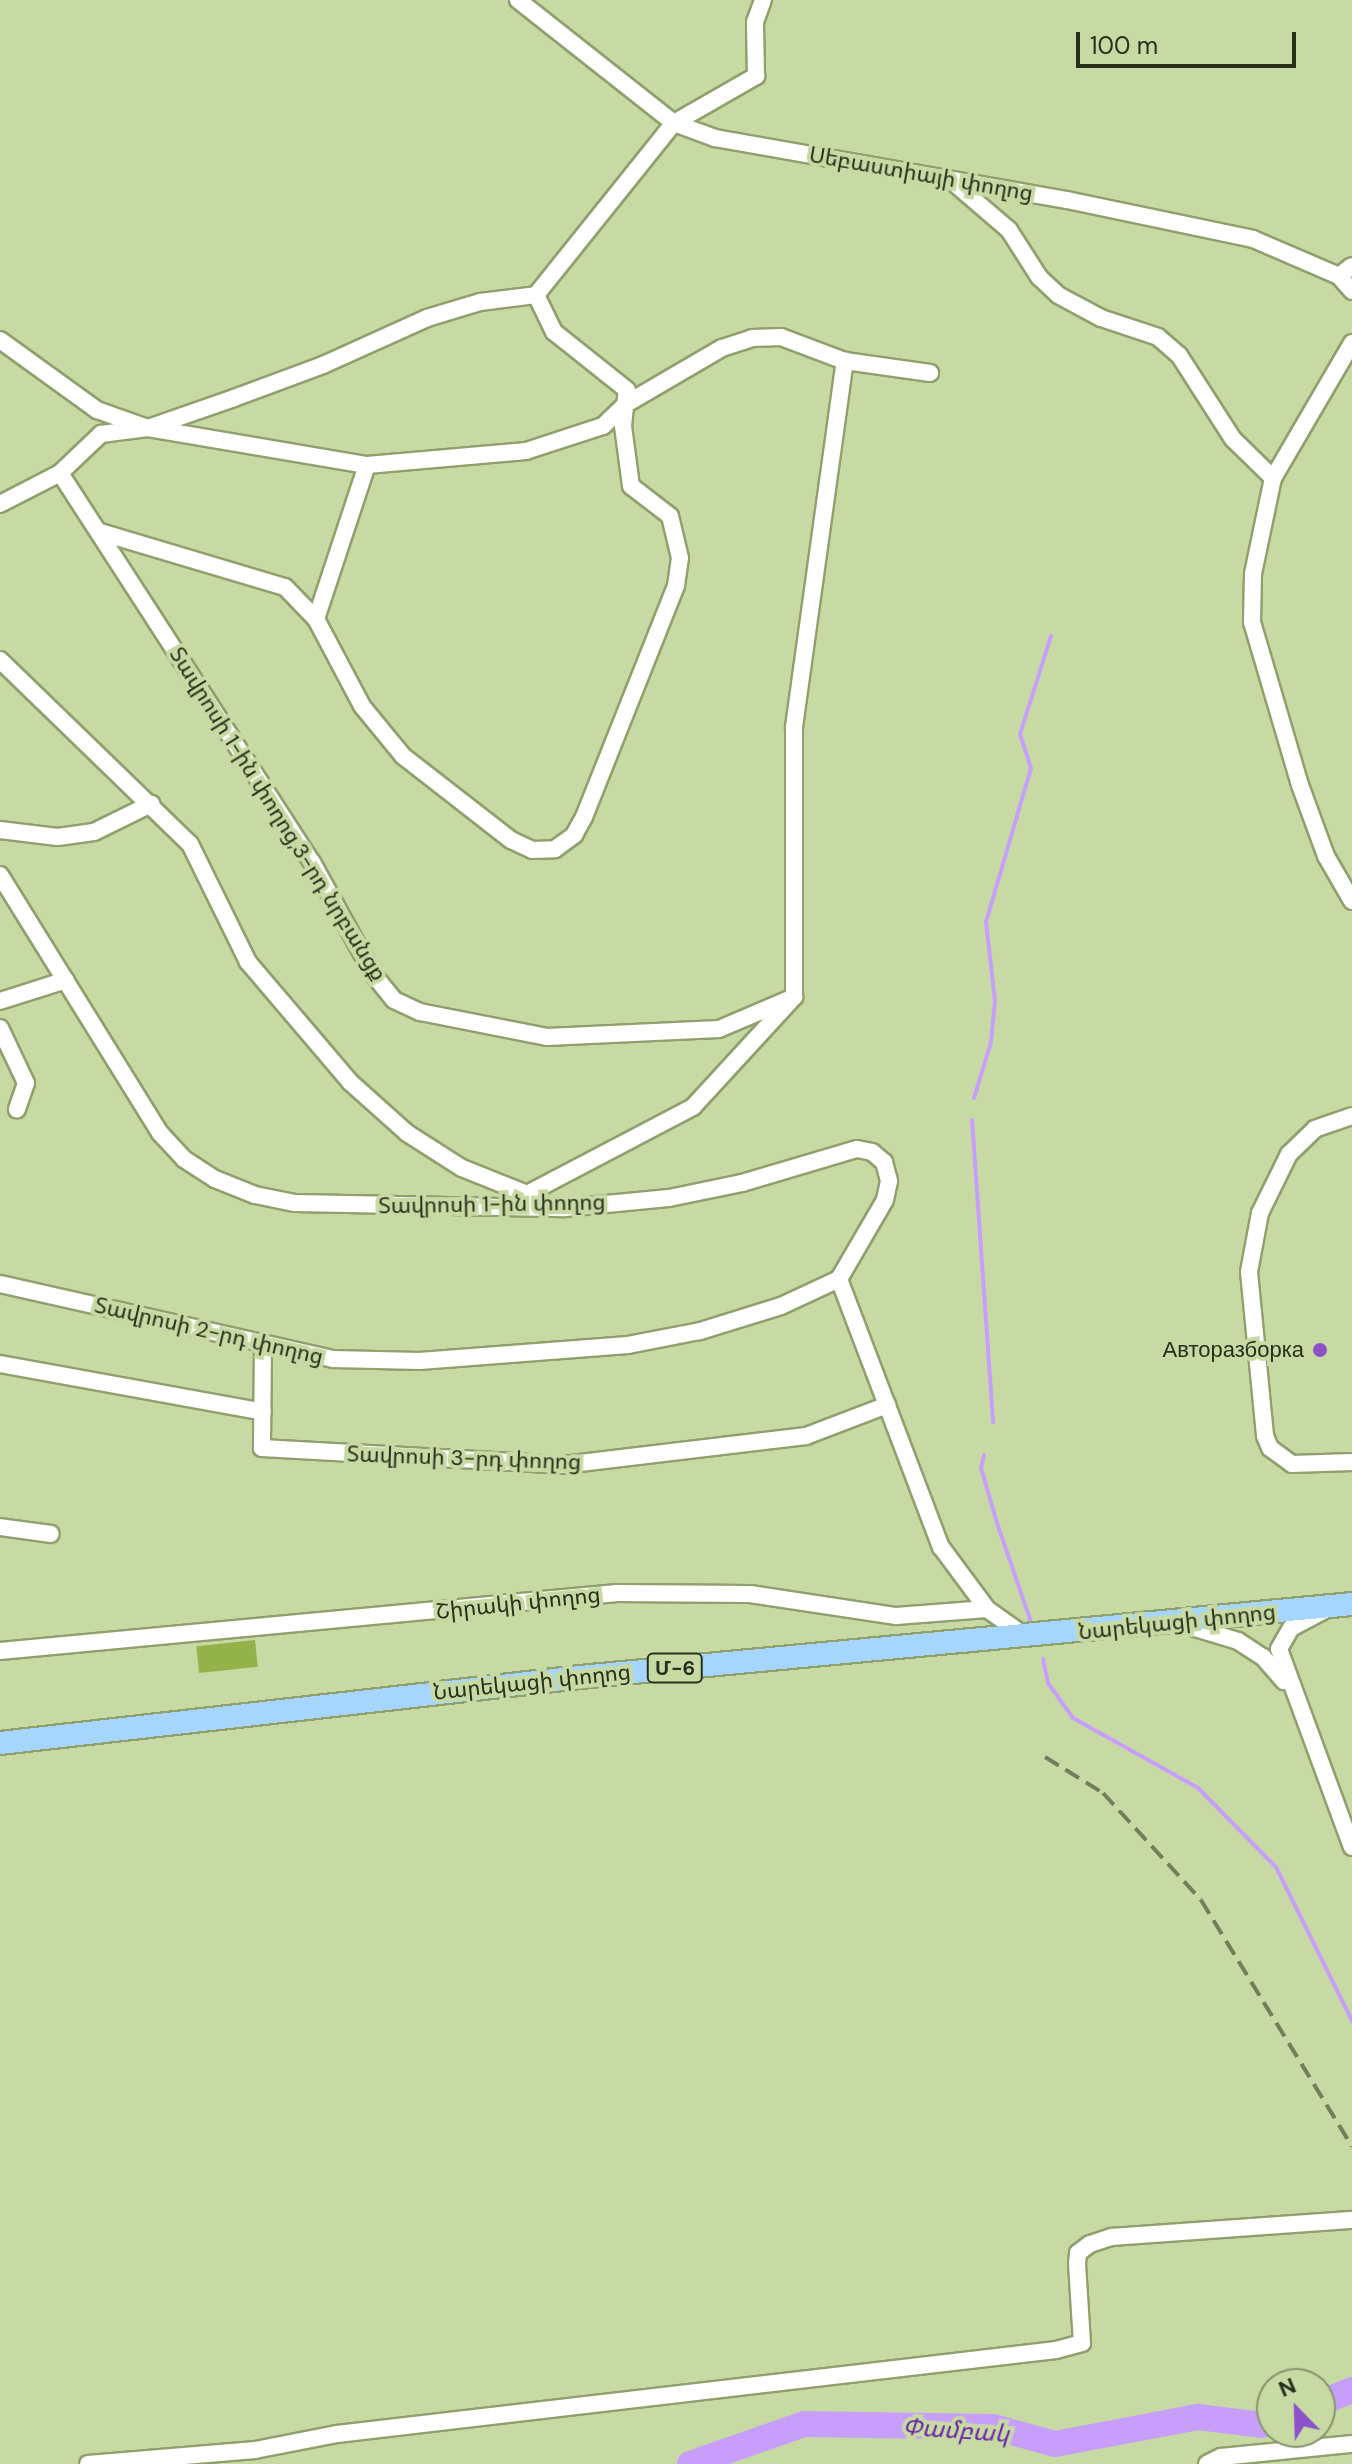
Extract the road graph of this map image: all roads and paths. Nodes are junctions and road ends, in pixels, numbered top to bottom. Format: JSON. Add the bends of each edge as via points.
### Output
{"nodes":[{"id":1,"x":518,"y":0,"type":"edge"},
{"id":2,"x":763,"y":0,"type":"edge"},
{"id":3,"x":674,"y":123,"type":"junction"},
{"id":4,"x":948,"y":178,"type":"junction"},
{"id":5,"x":1346,"y":271,"type":"edge"},
{"id":6,"x":1352,"y":291,"type":"edge"},
{"id":7,"x":536,"y":295,"type":"junction"},
{"id":8,"x":0,"y":340,"type":"edge"},
{"id":9,"x":1352,"y":343,"type":"edge"},
{"id":10,"x":845,"y":361,"type":"junction"},
{"id":11,"x":930,"y":373,"type":"dead end"},
{"id":12,"x":626,"y":404,"type":"junction"},
{"id":13,"x":148,"y":428,"type":"junction"},
{"id":14,"x":367,"y":465,"type":"junction"},
{"id":15,"x":60,"y":473,"type":"junction"},
{"id":16,"x":1273,"y":478,"type":"junction"},
{"id":17,"x":0,"y":504,"type":"edge"},
{"id":18,"x":100,"y":532,"type":"junction"},
{"id":19,"x":316,"y":619,"type":"junction"},
{"id":20,"x":0,"y":660,"type":"edge"},
{"id":21,"x":151,"y":804,"type":"junction"},
{"id":22,"x":0,"y":830,"type":"edge"},
{"id":23,"x":0,"y":875,"type":"edge"},
{"id":24,"x":1352,"y":901,"type":"edge"},
{"id":25,"x":66,"y":980,"type":"junction"},
{"id":26,"x":794,"y":997,"type":"junction"},
{"id":27,"x":0,"y":1001,"type":"edge"},
{"id":28,"x":0,"y":1028,"type":"edge"},
{"id":29,"x":17,"y":1109,"type":"dead end"},
{"id":30,"x":1347,"y":1120,"type":"edge"},
{"id":31,"x":526,"y":1201,"type":"junction"},
{"id":32,"x":839,"y":1279,"type":"junction"},
{"id":33,"x":0,"y":1284,"type":"edge"},
{"id":34,"x":263,"y":1347,"type":"junction"},
{"id":35,"x":0,"y":1364,"type":"edge"},
{"id":36,"x":887,"y":1405,"type":"junction"},
{"id":37,"x":263,"y":1412,"type":"junction"},
{"id":38,"x":1352,"y":1462,"type":"edge"},
{"id":39,"x":0,"y":1527,"type":"edge"},
{"id":40,"x":51,"y":1534,"type":"dead end"},
{"id":41,"x":1342,"y":1605,"type":"edge"},
{"id":42,"x":987,"y":1609,"type":"junction"},
{"id":43,"x":1173,"y":1622,"type":"junction"},
{"id":44,"x":1026,"y":1637,"type":"junction"},
{"id":45,"x":0,"y":1651,"type":"edge"},
{"id":46,"x":1292,"y":1692,"type":"junction"},
{"id":47,"x":0,"y":1743,"type":"edge"},
{"id":48,"x":1352,"y":1847,"type":"edge"},
{"id":49,"x":1352,"y":2220,"type":"edge"},
{"id":50,"x":1352,"y":2444,"type":"edge"},
{"id":51,"x":88,"y":2464,"type":"edge"},
{"id":52,"x":1207,"y":2464,"type":"edge"}],
"edges":[{"from":1,"to":3,"type":"street","name":"Սեբաստիայի փողոց"},
{"from":2,"to":3,"type":"street","via":[[755,22],[756,76]]},
{"from":3,"to":4,"type":"street","name":"Սեբաստիայի փողոց","via":[[715,138]]},
{"from":3,"to":7,"type":"street"},
{"from":4,"to":5,"type":"street","name":"Սեբաստիայի փողոց","via":[[1253,239]]},
{"from":4,"to":16,"type":"street","via":[[1009,230],[1039,277],[1058,295],[1101,318],[1158,337],[1179,355],[1233,439]]},
{"from":5,"to":6,"type":"street","name":"Սեբաստիայի փողոց"},
{"from":7,"to":12,"type":"street","via":[[547,324],[616,378],[627,390]]},
{"from":7,"to":13,"type":"street","via":[[480,302],[427,318],[323,365]]},
{"from":8,"to":13,"type":"street","via":[[97,410]]},
{"from":9,"to":16,"type":"street"},
{"from":10,"to":11,"type":"street"},
{"from":10,"to":12,"type":"street","via":[[781,337],[752,338],[722,348]]},
{"from":10,"to":26,"type":"street","via":[[794,727]]},
{"from":12,"to":14,"type":"street","via":[[603,426],[526,451]]},
{"from":12,"to":19,"type":"street","via":[[626,472],[640,496],[659,503],[670,516],[680,558],[676,586],[584,817],[574,835],[555,849],[532,850],[511,840],[403,756],[362,706]]},
{"from":13,"to":14,"type":"street"},
{"from":13,"to":15,"type":"street","via":[[101,434]]},
{"from":14,"to":19,"type":"street"},
{"from":15,"to":17,"type":"street"},
{"from":15,"to":18,"type":"street","name":"Տավրոսի 1-ին փողոց,3-րդ նրբանցք"},
{"from":16,"to":24,"type":"street","via":[[1253,574],[1252,622],[1300,785],[1326,856]]},
{"from":18,"to":19,"type":"street","via":[[285,587]]},
{"from":18,"to":26,"type":"street","name":"Տավրոսի 1-ին փողոց,3-րդ նրբանցք","via":[[394,1000],[420,1012],[547,1037],[719,1029]]},
{"from":20,"to":21,"type":"street"},
{"from":21,"to":22,"type":"street","via":[[94,832],[58,837]]},
{"from":21,"to":31,"type":"street","via":[[190,844],[248,962],[350,1082],[407,1133]]},
{"from":23,"to":25,"type":"street","name":"Տավրոսի 1-ին փողոց"},
{"from":25,"to":27,"type":"street"},
{"from":25,"to":31,"type":"street","name":"Տավրոսի 1-ին փողոց","via":[[160,1133],[184,1159],[215,1179],[295,1203]]},
{"from":26,"to":31,"type":"street","via":[[693,1107]]},
{"from":28,"to":29,"type":"street","via":[[26,1083]]},
{"from":30,"to":38,"type":"street","via":[[1300,1140],[1289,1154],[1260,1213],[1249,1272],[1270,1448],[1292,1464]]},
{"from":31,"to":32,"type":"street","name":"Տավրոսի 1-ին փողոց","via":[[669,1198],[857,1149],[872,1152],[884,1162],[889,1181],[885,1200]]},
{"from":32,"to":34,"type":"street","name":"Տավրոսի 2-րդ փողոց","via":[[754,1314],[628,1345],[420,1361],[333,1359]]},
{"from":32,"to":36,"type":"street"},
{"from":33,"to":34,"type":"street","name":"Տավրոսի 2-րդ փողոց"},
{"from":34,"to":37,"type":"street","name":"Տավրոսի 3-րդ փողոց"},
{"from":35,"to":37,"type":"street"},
{"from":36,"to":37,"type":"street","name":"Տավրոսի 3-րդ փողոց","via":[[806,1436],[563,1465],[262,1448]]},
{"from":36,"to":42,"type":"street","via":[[941,1547]]},
{"from":39,"to":40,"type":"street"},
{"from":41,"to":43,"type":"highway","name":"Նարեկացի փողոց","number":"Մ-6"},
{"from":41,"to":46,"type":"street","via":[[1282,1638],[1280,1661]]},
{"from":42,"to":44,"type":"street"},
{"from":42,"to":45,"type":"street","name":"Շիրակի փողոց","via":[[896,1616],[750,1594],[617,1593]]},
{"from":43,"to":44,"type":"highway","name":"Նարեկացի փողոց","number":"Մ-6"},
{"from":43,"to":46,"type":"street","via":[[1225,1634],[1251,1648]]},
{"from":44,"to":47,"type":"highway","name":"Նարեկացի փողոց","number":"Մ-6","via":[[429,1692]]},
{"from":46,"to":48,"type":"street"},
{"from":49,"to":51,"type":"street","via":[[1112,2237],[1090,2244],[1078,2253],[1077,2263],[1082,2343],[1056,2350],[337,2434],[255,2450]]},
{"from":50,"to":52,"type":"street","via":[[1221,2457]]}]}
